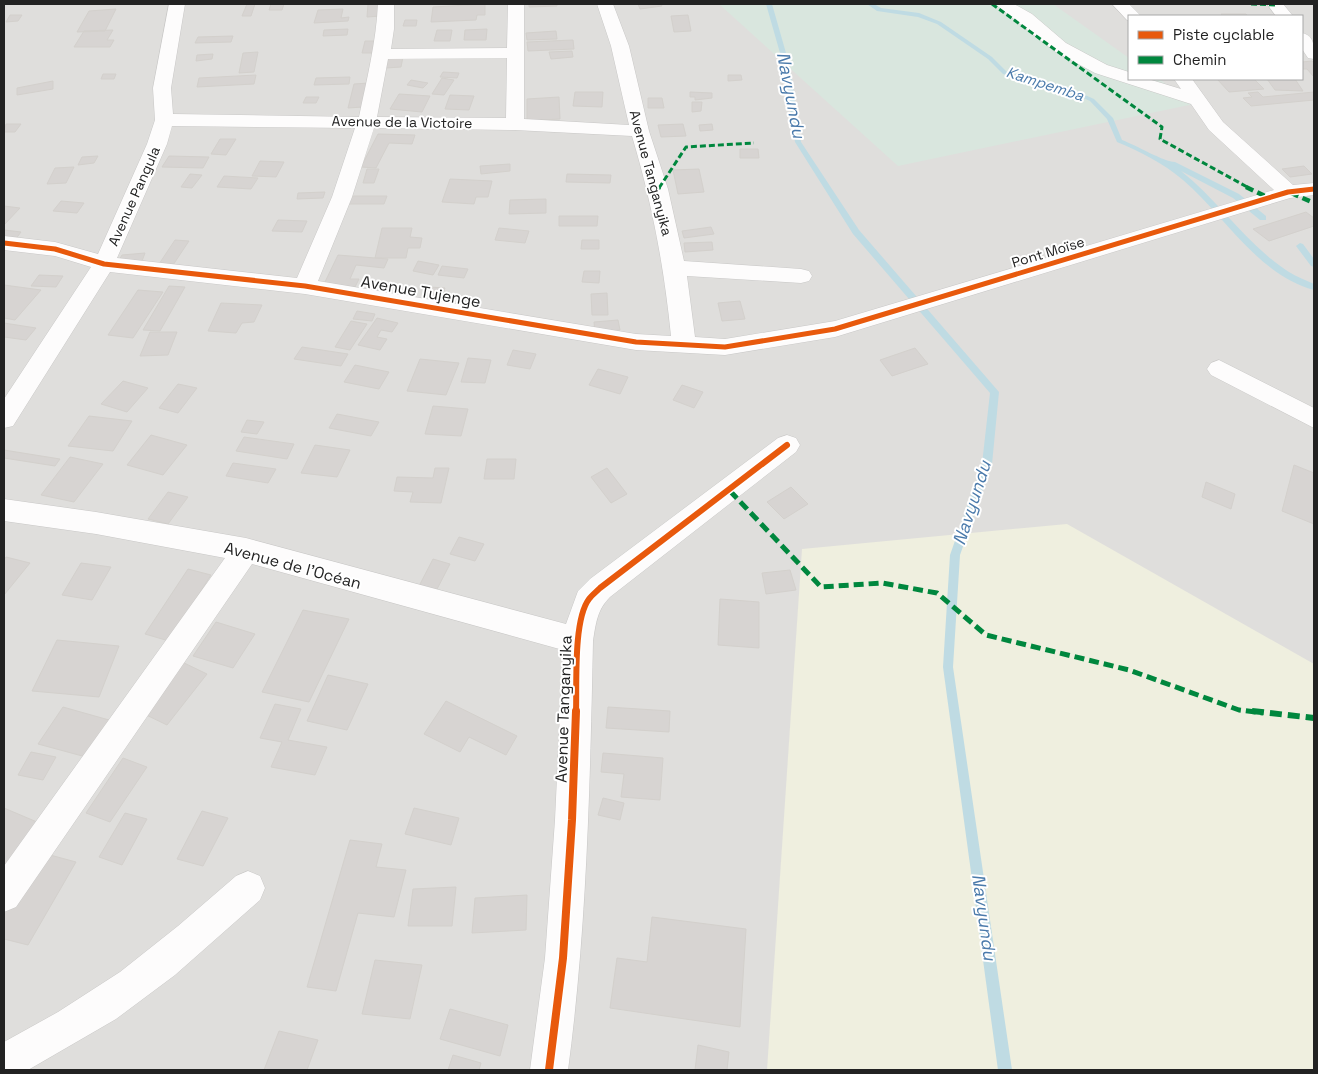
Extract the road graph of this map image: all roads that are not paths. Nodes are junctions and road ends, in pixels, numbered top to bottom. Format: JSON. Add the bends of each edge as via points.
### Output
{"nodes":[{"id":1,"x":177,"y":4,"type":"edge"},
{"id":2,"x":386,"y":4,"type":"edge"},
{"id":3,"x":516,"y":4,"type":"edge"},
{"id":4,"x":605,"y":4,"type":"edge"},
{"id":5,"x":1003,"y":4,"type":"edge"},
{"id":6,"x":1120,"y":4,"type":"edge"},
{"id":7,"x":1275,"y":4,"type":"edge"},
{"id":8,"x":1132,"y":15,"type":"edge"},
{"id":9,"x":1283,"y":15,"type":"edge"},
{"id":10,"x":1303,"y":39,"type":"edge"},
{"id":11,"x":517,"y":52,"type":"junction"},
{"id":12,"x":379,"y":54,"type":"junction"},
{"id":13,"x":1314,"y":54,"type":"edge"},
{"id":14,"x":1128,"y":77,"type":"edge"},
{"id":15,"x":1136,"y":80,"type":"edge"},
{"id":16,"x":1184,"y":80,"type":"edge"},
{"id":17,"x":1197,"y":100,"type":"junction"},
{"id":18,"x":164,"y":120,"type":"junction"},
{"id":19,"x":367,"y":121,"type":"junction"},
{"id":20,"x":515,"y":124,"type":"junction"},
{"id":21,"x":640,"y":131,"type":"junction"},
{"id":22,"x":1314,"y":189,"type":"edge"},
{"id":23,"x":1279,"y":195,"type":"junction"},
{"id":24,"x":4,"y":243,"type":"edge"},
{"id":25,"x":104,"y":264,"type":"junction"},
{"id":26,"x":675,"y":268,"type":"junction"},
{"id":27,"x":801,"y":276,"type":"dead end"},
{"id":28,"x":305,"y":286,"type":"junction"},
{"id":29,"x":835,"y":329,"type":"joint"},
{"id":30,"x":684,"y":346,"type":"junction"},
{"id":31,"x":1219,"y":369,"type":"dead end"},
{"id":32,"x":4,"y":419,"type":"edge"},
{"id":33,"x":1314,"y":419,"type":"edge"},
{"id":34,"x":787,"y":445,"type":"dead end"},
{"id":35,"x":4,"y":510,"type":"edge"},
{"id":36,"x":246,"y":550,"type":"junction"},
{"id":37,"x":578,"y":641,"type":"junction"},
{"id":38,"x":248,"y":888,"type":"dead end"},
{"id":39,"x":4,"y":895,"type":"edge"},
{"id":40,"x":4,"y":1062,"type":"edge"},
{"id":41,"x":549,"y":1070,"type":"edge"}],
"edges":[{"from":1,"to":18,"type":"street","name":"Avenue Pangula","via":[[162,88]]},
{"from":2,"to":12,"type":"street","via":[[386,29]]},
{"from":3,"to":11,"type":"street"},
{"from":4,"to":21,"type":"street","name":"Avenue Tanganyika","via":[[620,46]]},
{"from":5,"to":14,"type":"street","via":[[1026,18],[1060,47],[1101,69]]},
{"from":6,"to":8,"type":"street"},
{"from":7,"to":9,"type":"street"},
{"from":10,"to":13,"type":"street"},
{"from":11,"to":12,"type":"street"},
{"from":11,"to":20,"type":"street"},
{"from":12,"to":19,"type":"street"},
{"from":15,"to":17,"type":"street"},
{"from":16,"to":17,"type":"street"},
{"from":17,"to":23,"type":"street","via":[[1216,126]]},
{"from":18,"to":19,"type":"street","name":"Avenue de la Victoire"},
{"from":18,"to":25,"type":"street","name":"Avenue Pangula","via":[[157,144]]},
{"from":19,"to":20,"type":"street","name":"Avenue de la Victoire"},
{"from":19,"to":28,"type":"street","via":[[342,197]]},
{"from":20,"to":21,"type":"street","name":"Avenue de la Victoire"},
{"from":21,"to":26,"type":"street","name":"Avenue Tanganyika","via":[[658,189]]},
{"from":22,"to":23,"type":"street","name":"Pont Moïse"},
{"from":23,"to":29,"type":"street","name":"Pont Moïse"},
{"from":24,"to":25,"type":"street","name":"Avenue Tujenge","via":[[42,245]]},
{"from":25,"to":28,"type":"street","name":"Avenue Tujenge"},
{"from":25,"to":32,"type":"street","name":"Avenue Pangula"},
{"from":26,"to":27,"type":"street"},
{"from":26,"to":30,"type":"street","name":"Avenue Tanganyika"},
{"from":28,"to":30,"type":"street","name":"Avenue Tujenge","via":[[553,330]]},
{"from":29,"to":30,"type":"street","name":"Avenue Tujenge","via":[[725,347]]},
{"from":31,"to":33,"type":"street"},
{"from":34,"to":37,"type":"street","name":"Avenue Tanganyika","via":[[600,588],[588,600]]},
{"from":35,"to":36,"type":"street","name":"Avenue de l'Océan"},
{"from":36,"to":37,"type":"street","name":"Avenue de l'Océan"},
{"from":36,"to":39,"type":"street"},
{"from":37,"to":41,"type":"street","name":"Avenue Tanganyika","via":[[564,958]]},
{"from":38,"to":40,"type":"street","via":[[149,974],[51,1040]]}]}
